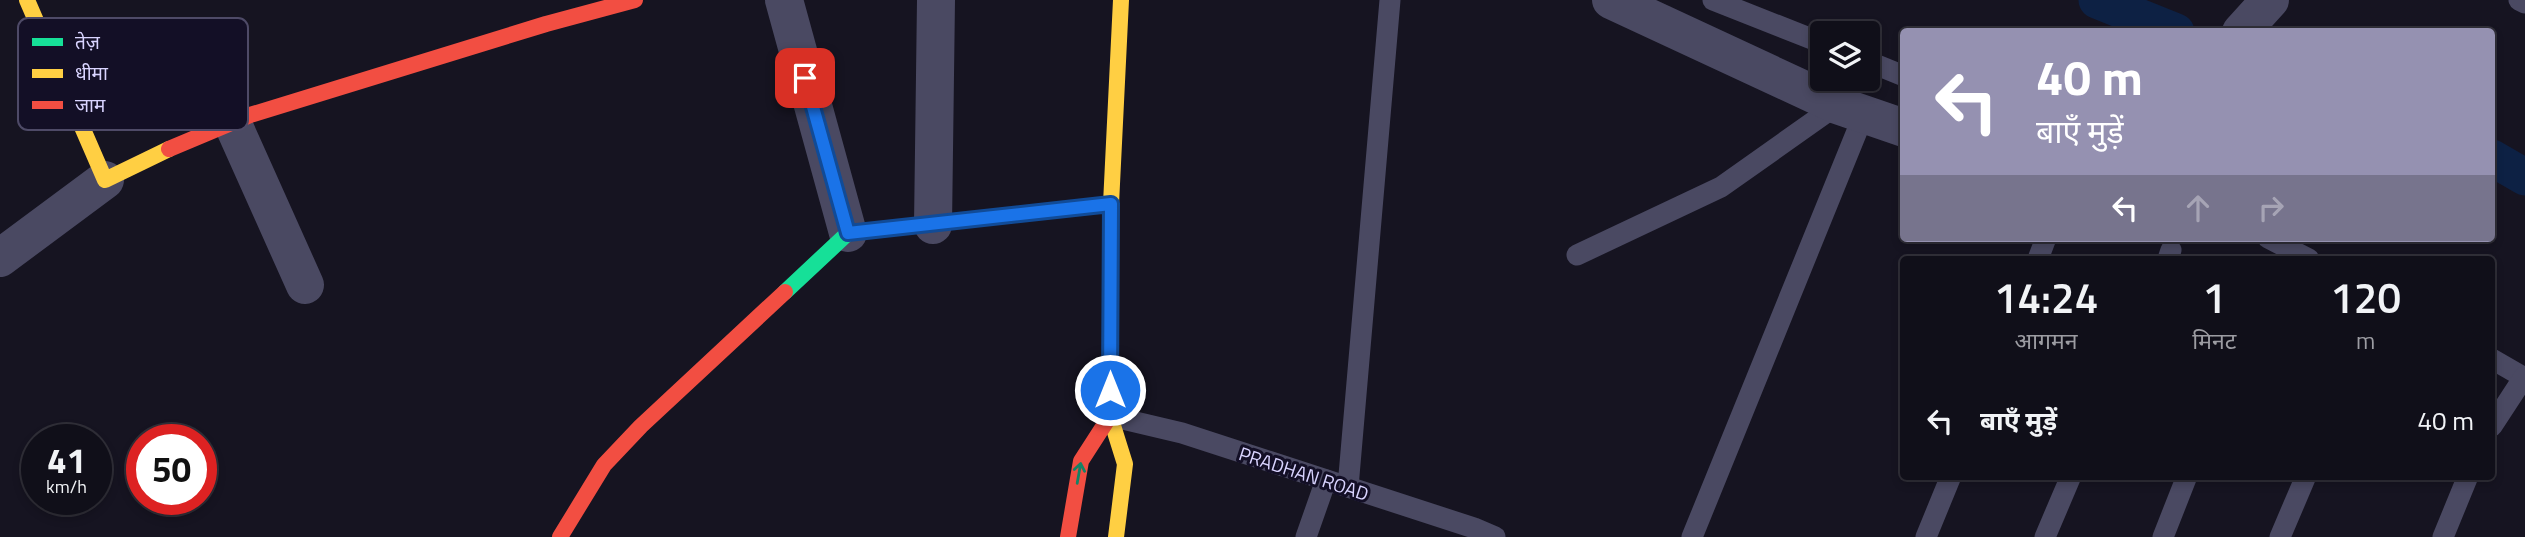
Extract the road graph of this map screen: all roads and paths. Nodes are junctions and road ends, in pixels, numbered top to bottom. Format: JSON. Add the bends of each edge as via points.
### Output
{"nodes":[{"id":1,"x":27,"y":0,"type":"edge"},
{"id":2,"x":635,"y":0,"type":"edge"},
{"id":3,"x":784,"y":0,"type":"edge"},
{"id":4,"x":936,"y":0,"type":"edge"},
{"id":5,"x":1121,"y":0,"type":"edge"},
{"id":6,"x":1390,"y":0,"type":"edge"},
{"id":7,"x":1611,"y":0,"type":"edge"},
{"id":8,"x":1713,"y":0,"type":"edge"},
{"id":9,"x":2270,"y":0,"type":"edge"},
{"id":10,"x":2519,"y":0,"type":"edge"},
{"id":11,"x":2525,"y":3,"type":"edge"},
{"id":12,"x":35,"y":18,"type":"edge"},
{"id":13,"x":2245,"y":28,"type":"edge"},
{"id":14,"x":1810,"y":38,"type":"edge"},
{"id":15,"x":1880,"y":66,"type":"edge"},
{"id":16,"x":1900,"y":74,"type":"edge"},
{"id":17,"x":1851,"y":109,"type":"junction"},
{"id":18,"x":248,"y":117,"type":"edge"},
{"id":19,"x":1900,"y":127,"type":"edge"},
{"id":20,"x":83,"y":130,"type":"edge"},
{"id":21,"x":213,"y":130,"type":"edge"},
{"id":22,"x":236,"y":130,"type":"edge"},
{"id":23,"x":105,"y":180,"type":"junction"},
{"id":24,"x":1111,"y":204,"type":"junction"},
{"id":25,"x":933,"y":225,"type":"junction"},
{"id":26,"x":848,"y":233,"type":"junction"},
{"id":27,"x":2276,"y":242,"type":"edge"},
{"id":28,"x":1577,"y":255,"type":"dead end"},
{"id":29,"x":2303,"y":256,"type":"edge"},
{"id":30,"x":0,"y":258,"type":"edge"},
{"id":31,"x":305,"y":285,"type":"dead end"},
{"id":32,"x":2495,"y":361,"type":"edge"},
{"id":33,"x":2525,"y":378,"type":"edge"},
{"id":34,"x":1110,"y":416,"type":"junction"},
{"id":35,"x":2495,"y":422,"type":"edge"},
{"id":36,"x":1326,"y":480,"type":"junction"},
{"id":37,"x":1949,"y":480,"type":"edge"},
{"id":38,"x":2069,"y":480,"type":"edge"},
{"id":39,"x":2186,"y":480,"type":"edge"},
{"id":40,"x":2304,"y":480,"type":"edge"},
{"id":41,"x":2466,"y":480,"type":"edge"},
{"id":42,"x":1348,"y":487,"type":"junction"},
{"id":43,"x":1473,"y":533,"type":"edge"},
{"id":44,"x":560,"y":537,"type":"edge"},
{"id":45,"x":1068,"y":537,"type":"edge"},
{"id":46,"x":1116,"y":537,"type":"edge"},
{"id":47,"x":1306,"y":537,"type":"edge"},
{"id":48,"x":1495,"y":537,"type":"edge"},
{"id":49,"x":1692,"y":537,"type":"edge"},
{"id":50,"x":1926,"y":537,"type":"edge"},
{"id":51,"x":2045,"y":537,"type":"edge"},
{"id":52,"x":2163,"y":537,"type":"edge"},
{"id":53,"x":2280,"y":537,"type":"edge"},
{"id":54,"x":2443,"y":537,"type":"edge"}],
"edges":[{"from":1,"to":12,"type":"street"},
{"from":2,"to":18,"type":"street"},
{"from":3,"to":26,"type":"street"},
{"from":4,"to":25,"type":"street"},
{"from":5,"to":24,"type":"street"},
{"from":6,"to":42,"type":"lane"},
{"from":7,"to":17,"type":"street"},
{"from":8,"to":14,"type":"lane"},
{"from":9,"to":13,"type":"street"},
{"from":10,"to":11,"type":"lane"},
{"from":15,"to":16,"type":"lane"},
{"from":17,"to":19,"type":"street"},
{"from":17,"to":28,"type":"lane","via":[[1721,187]]},
{"from":17,"to":49,"type":"lane"},
{"from":20,"to":23,"type":"street"},
{"from":21,"to":23,"type":"street"},
{"from":22,"to":31,"type":"street"},
{"from":23,"to":30,"type":"street"},
{"from":24,"to":25,"type":"street"},
{"from":24,"to":34,"type":"street"},
{"from":25,"to":26,"type":"street"},
{"from":26,"to":44,"type":"street","via":[[604,465]]},
{"from":27,"to":29,"type":"lane"},
{"from":32,"to":33,"type":"lane"},
{"from":33,"to":35,"type":"lane"},
{"from":34,"to":36,"type":"lane","name":"PRADHAN ROAD","via":[[1182,433]]},
{"from":45,"to":34,"type":"street","one_way":true,"via":[[1081,461]]},
{"from":34,"to":46,"type":"street","via":[[1125,464]]},
{"from":36,"to":42,"type":"lane","name":"PRADHAN ROAD"},
{"from":36,"to":47,"type":"lane"},
{"from":37,"to":50,"type":"lane"},
{"from":38,"to":51,"type":"lane"},
{"from":39,"to":52,"type":"lane"},
{"from":40,"to":53,"type":"lane"},
{"from":41,"to":54,"type":"lane"},
{"from":42,"to":43,"type":"lane","name":"PRADHAN ROAD"},
{"from":43,"to":48,"type":"lane","name":"PRADHAN ROAD"}]}
